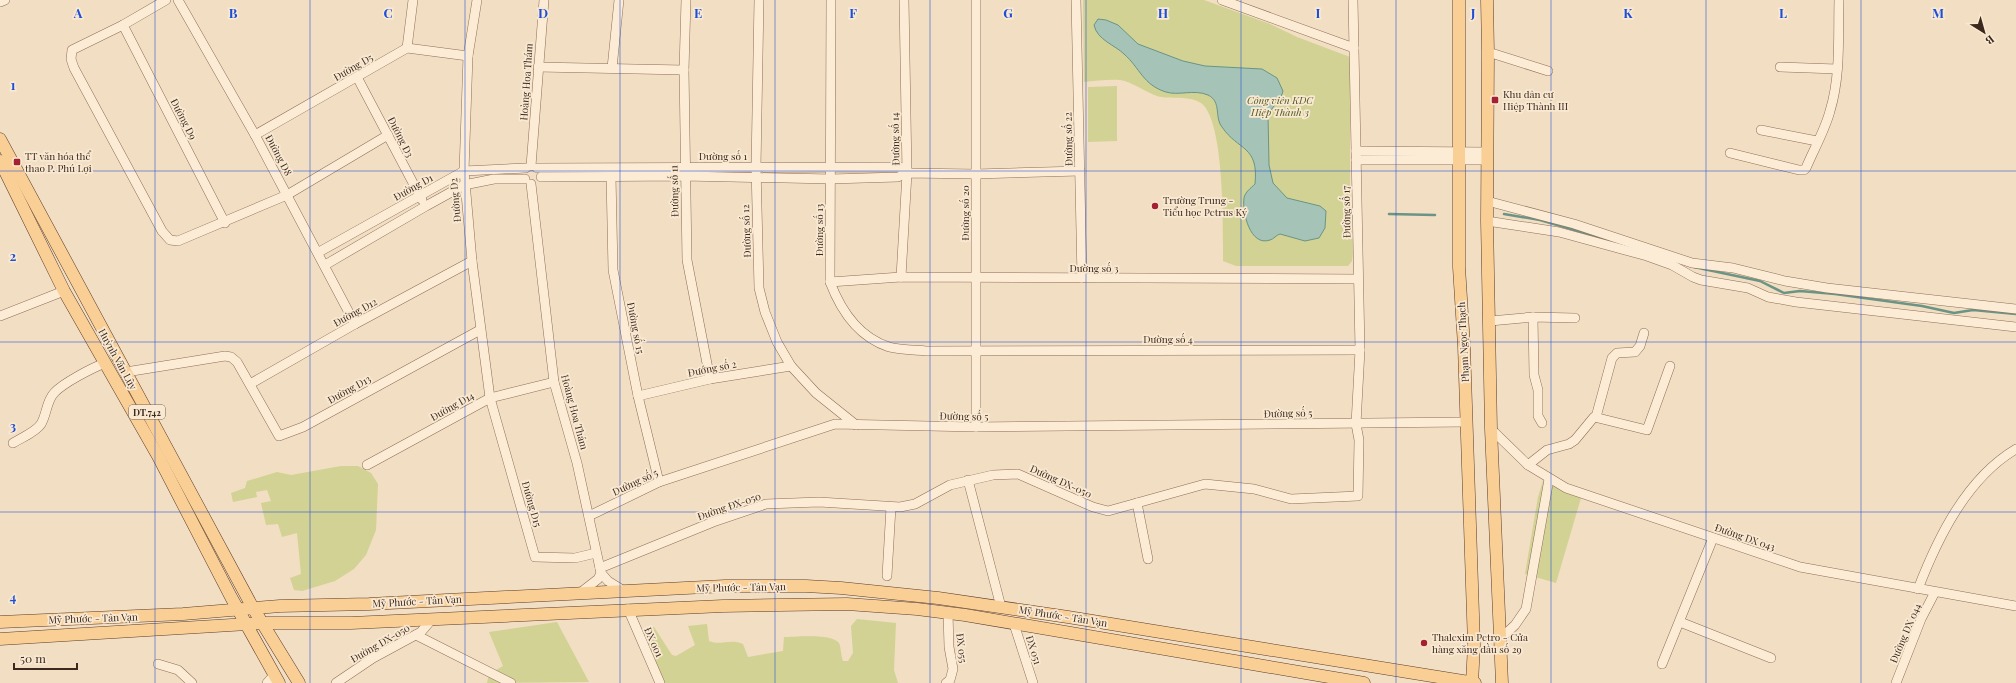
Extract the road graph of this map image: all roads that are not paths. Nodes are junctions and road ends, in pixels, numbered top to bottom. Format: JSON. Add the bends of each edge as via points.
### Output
{"nodes":[{"id":1,"x":5,"y":0,"type":"edge"},
{"id":2,"x":166,"y":0,"type":"edge"},
{"id":3,"x":178,"y":0,"type":"edge"},
{"id":4,"x":412,"y":0,"type":"edge"},
{"id":5,"x":477,"y":0,"type":"edge"},
{"id":6,"x":544,"y":0,"type":"edge"},
{"id":7,"x":619,"y":0,"type":"edge"},
{"id":8,"x":686,"y":0,"type":"edge"},
{"id":9,"x":759,"y":0,"type":"edge"},
{"id":10,"x":831,"y":0,"type":"edge"},
{"id":11,"x":904,"y":0,"type":"edge"},
{"id":12,"x":976,"y":0,"type":"edge"},
{"id":13,"x":1076,"y":0,"type":"edge"},
{"id":14,"x":1222,"y":0,"type":"edge"},
{"id":15,"x":1353,"y":0,"type":"edge"},
{"id":16,"x":1459,"y":0,"type":"edge"},
{"id":17,"x":1487,"y":0,"type":"edge"},
{"id":18,"x":1839,"y":0,"type":"edge"},
{"id":19,"x":0,"y":2,"type":"edge"},
{"id":20,"x":123,"y":25,"type":"junction"},
{"id":21,"x":407,"y":48,"type":"junction"},
{"id":22,"x":1354,"y":48,"type":"junction"},
{"id":23,"x":1488,"y":52,"type":"junction"},
{"id":24,"x":468,"y":56,"type":"junction"},
{"id":25,"x":538,"y":67,"type":"junction"},
{"id":26,"x":1780,"y":67,"type":"dead end"},
{"id":27,"x":612,"y":68,"type":"junction"},
{"id":28,"x":1837,"y":69,"type":"junction"},
{"id":29,"x":684,"y":70,"type":"junction"},
{"id":30,"x":1548,"y":71,"type":"dead end"},
{"id":31,"x":357,"y":77,"type":"junction"},
{"id":32,"x":1761,"y":130,"type":"dead end"},
{"id":33,"x":388,"y":134,"type":"junction"},
{"id":34,"x":255,"y":135,"type":"junction"},
{"id":35,"x":0,"y":139,"type":"edge"},
{"id":36,"x":1817,"y":141,"type":"junction"},
{"id":37,"x":1730,"y":153,"type":"dead end"},
{"id":38,"x":1356,"y":155,"type":"junction"},
{"id":39,"x":1459,"y":156,"type":"junction"},
{"id":40,"x":1486,"y":156,"type":"junction"},
{"id":41,"x":0,"y":161,"type":"edge"},
{"id":42,"x":756,"y":167,"type":"junction"},
{"id":43,"x":831,"y":168,"type":"junction"},
{"id":44,"x":534,"y":170,"type":"junction"},
{"id":45,"x":464,"y":171,"type":"junction"},
{"id":46,"x":684,"y":171,"type":"junction"},
{"id":47,"x":1080,"y":171,"type":"junction"},
{"id":48,"x":907,"y":172,"type":"junction"},
{"id":49,"x":976,"y":174,"type":"junction"},
{"id":50,"x":611,"y":176,"type":"junction"},
{"id":51,"x":756,"y":177,"type":"junction"},
{"id":52,"x":831,"y":179,"type":"junction"},
{"id":53,"x":528,"y":181,"type":"junction"},
{"id":54,"x":464,"y":185,"type":"junction"},
{"id":55,"x":287,"y":195,"type":"junction"},
{"id":56,"x":418,"y":195,"type":"junction"},
{"id":57,"x":1487,"y":202,"type":"junction"},
{"id":58,"x":426,"y":206,"type":"junction"},
{"id":59,"x":1487,"y":221,"type":"junction"},
{"id":60,"x":225,"y":223,"type":"junction"},
{"id":61,"x":360,"y":230,"type":"junction"},
{"id":62,"x":367,"y":240,"type":"junction"},
{"id":63,"x":318,"y":252,"type":"junction"},
{"id":64,"x":472,"y":261,"type":"junction"},
{"id":65,"x":325,"y":265,"type":"junction"},
{"id":66,"x":901,"y":278,"type":"junction"},
{"id":67,"x":1082,"y":278,"type":"junction"},
{"id":68,"x":976,"y":279,"type":"junction"},
{"id":69,"x":1358,"y":279,"type":"junction"},
{"id":70,"x":830,"y":282,"type":"junction"},
{"id":71,"x":64,"y":291,"type":"junction"},
{"id":72,"x":2016,"y":309,"type":"edge"},
{"id":73,"x":0,"y":316,"type":"edge"},
{"id":74,"x":1533,"y":317,"type":"junction"},
{"id":75,"x":1574,"y":318,"type":"dead end"},
{"id":76,"x":1490,"y":321,"type":"junction"},
{"id":77,"x":355,"y":324,"type":"junction"},
{"id":78,"x":2016,"y":327,"type":"edge"},
{"id":79,"x":480,"y":330,"type":"junction"},
{"id":80,"x":1644,"y":333,"type":"dead end"},
{"id":81,"x":976,"y":350,"type":"junction"},
{"id":82,"x":1360,"y":350,"type":"junction"},
{"id":83,"x":105,"y":363,"type":"junction"},
{"id":84,"x":791,"y":366,"type":"junction"},
{"id":85,"x":1670,"y":366,"type":"dead end"},
{"id":86,"x":126,"y":372,"type":"junction"},
{"id":87,"x":710,"y":379,"type":"junction"},
{"id":88,"x":554,"y":382,"type":"junction"},
{"id":89,"x":250,"y":384,"type":"junction"},
{"id":90,"x":638,"y":396,"type":"junction"},
{"id":91,"x":490,"y":398,"type":"junction"},
{"id":92,"x":1596,"y":417,"type":"junction"},
{"id":93,"x":1466,"y":422,"type":"junction"},
{"id":94,"x":1542,"y":423,"type":"dead end"},
{"id":95,"x":1356,"y":424,"type":"junction"},
{"id":96,"x":856,"y":425,"type":"junction"},
{"id":97,"x":976,"y":427,"type":"junction"},
{"id":98,"x":1491,"y":429,"type":"junction"},
{"id":99,"x":13,"y":443,"type":"dead end"},
{"id":100,"x":2016,"y":449,"type":"edge"},
{"id":101,"x":367,"y":465,"type":"dead end"},
{"id":102,"x":1528,"y":465,"type":"junction"},
{"id":103,"x":1549,"y":479,"type":"junction"},
{"id":104,"x":968,"y":480,"type":"junction"},
{"id":105,"x":659,"y":482,"type":"junction"},
{"id":106,"x":1358,"y":496,"type":"joint"},
{"id":107,"x":1136,"y":503,"type":"junction"},
{"id":108,"x":891,"y":507,"type":"junction"},
{"id":109,"x":589,"y":516,"type":"junction"},
{"id":110,"x":1713,"y":538,"type":"junction"},
{"id":111,"x":596,"y":553,"type":"junction"},
{"id":112,"x":1148,"y":559,"type":"dead end"},
{"id":113,"x":600,"y":570,"type":"junction"},
{"id":114,"x":887,"y":576,"type":"dead end"},
{"id":115,"x":1918,"y":589,"type":"junction"},
{"id":116,"x":624,"y":591,"type":"junction"},
{"id":117,"x":1935,"y":592,"type":"junction"},
{"id":118,"x":580,"y":593,"type":"junction"},
{"id":119,"x":2016,"y":606,"type":"edge"},
{"id":120,"x":1000,"y":607,"type":"junction"},
{"id":121,"x":253,"y":608,"type":"junction"},
{"id":122,"x":237,"y":609,"type":"junction"},
{"id":123,"x":628,"y":609,"type":"junction"},
{"id":124,"x":948,"y":613,"type":"junction"},
{"id":125,"x":432,"y":619,"type":"junction"},
{"id":126,"x":0,"y":622,"type":"edge"},
{"id":127,"x":1680,"y":622,"type":"junction"},
{"id":128,"x":263,"y":623,"type":"junction"},
{"id":129,"x":1014,"y":624,"type":"junction"},
{"id":130,"x":246,"y":626,"type":"junction"},
{"id":131,"x":416,"y":635,"type":"junction"},
{"id":132,"x":0,"y":639,"type":"edge"},
{"id":133,"x":1500,"y":639,"type":"junction"},
{"id":134,"x":1770,"y":658,"type":"dead end"},
{"id":135,"x":158,"y":664,"type":"dead end"},
{"id":136,"x":1662,"y":664,"type":"dead end"},
{"id":137,"x":273,"y":680,"type":"edge"},
{"id":138,"x":347,"y":680,"type":"edge"},
{"id":139,"x":192,"y":683,"type":"edge"},
{"id":140,"x":299,"y":683,"type":"edge"},
{"id":141,"x":336,"y":683,"type":"edge"},
{"id":142,"x":511,"y":683,"type":"edge"},
{"id":143,"x":660,"y":683,"type":"edge"},
{"id":144,"x":946,"y":683,"type":"edge"},
{"id":145,"x":1033,"y":683,"type":"edge"},
{"id":146,"x":1364,"y":683,"type":"edge"},
{"id":147,"x":1473,"y":683,"type":"edge"},
{"id":148,"x":1502,"y":683,"type":"edge"},
{"id":149,"x":1896,"y":683,"type":"edge"}],
"edges":[{"from":1,"to":19,"type":"street"},
{"from":2,"to":20,"type":"street"},
{"from":3,"to":34,"type":"street","name":"Đường D8"},
{"from":4,"to":21,"type":"street"},
{"from":5,"to":24,"type":"street","name":"Đường D2"},
{"from":6,"to":25,"type":"street","name":"Hoàng Hoa Thám"},
{"from":7,"to":27,"type":"street"},
{"from":8,"to":29,"type":"street","name":"Đường số 11"},
{"from":9,"to":42,"type":"street","name":"Đường số 12"},
{"from":10,"to":43,"type":"street","name":"Đường số 13"},
{"from":11,"to":48,"type":"street","name":"Đường số 14"},
{"from":12,"to":49,"type":"street","name":"Đường số 20"},
{"from":13,"to":47,"type":"street","name":"Đường số 22"},
{"from":14,"to":22,"type":"street"},
{"from":15,"to":22,"type":"street","name":"Đường số 17"},
{"from":16,"to":39,"type":"main road","name":"Phạm Ngọc Thạch"},
{"from":17,"to":23,"type":"main road"},
{"from":18,"to":28,"type":"street"},
{"from":20,"to":60,"type":"street","name":"Đường D9"},
{"from":20,"to":60,"type":"street","via":[[72,50],[74,68],[162,231],[170,240],[178,241]]},
{"from":21,"to":24,"type":"street"},
{"from":21,"to":31,"type":"street","name":"Đường D5"},
{"from":22,"to":38,"type":"street","name":"Đường số 17"},
{"from":23,"to":30,"type":"street"},
{"from":23,"to":40,"type":"main road"},
{"from":24,"to":45,"type":"street","name":"Đường D2"},
{"from":25,"to":27,"type":"street"},
{"from":25,"to":44,"type":"street","name":"Hoàng Hoa Thám"},
{"from":26,"to":28,"type":"street"},
{"from":27,"to":29,"type":"street"},
{"from":28,"to":36,"type":"street","via":[[1830,112]]},
{"from":29,"to":46,"type":"street","name":"Đường số 11"},
{"from":31,"to":33,"type":"street","name":"Đường D3"},
{"from":31,"to":34,"type":"street","name":"Đường D5"},
{"from":32,"to":36,"type":"street"},
{"from":33,"to":55,"type":"street"},
{"from":33,"to":56,"type":"street","name":"Đường D3"},
{"from":34,"to":55,"type":"street","name":"Đường D8"},
{"from":35,"to":86,"type":"main road","name":"Huỳnh Văn Lũy","number":"ĐT.742"},
{"from":36,"to":37,"type":"street","via":[[1804,170]]},
{"from":38,"to":39,"type":"street"},
{"from":38,"to":69,"type":"street","name":"Đường số 17"},
{"from":39,"to":40,"type":"street"},
{"from":39,"to":93,"type":"main road","name":"Phạm Ngọc Thạch","via":[[1459,267]]},
{"from":40,"to":57,"type":"main road"},
{"from":41,"to":71,"type":"main road","name":"Huỳnh Văn Lũy","number":"ĐT.742"},
{"from":42,"to":43,"type":"street","name":"Đường số 1"},
{"from":42,"to":46,"type":"street","name":"Đường số 1"},
{"from":42,"to":51,"type":"street","name":"Đường số 12"},
{"from":43,"to":48,"type":"street","name":"Đường số 1","via":[[900,167]]},
{"from":43,"to":52,"type":"street","name":"Đường số 13"},
{"from":44,"to":45,"type":"street","name":"Đường D1"},
{"from":44,"to":46,"type":"street","name":"Đường số 1"},
{"from":44,"to":50,"type":"street","name":"Đường số 1"},
{"from":44,"to":53,"type":"street","via":[[536,183]]},
{"from":44,"to":53,"type":"street","name":"Hoàng Hoa Thám","via":[[523,172]]},
{"from":45,"to":54,"type":"street","name":"Đường D2"},
{"from":45,"to":56,"type":"street","name":"Đường D1"},
{"from":46,"to":50,"type":"street","name":"Đường số 1"},
{"from":46,"to":51,"type":"street","name":"Đường số 1"},
{"from":46,"to":87,"type":"street","name":"Đường số 11","via":[[687,260]]},
{"from":47,"to":49,"type":"street","name":"Đường số 1"},
{"from":47,"to":67,"type":"street","name":"Đường số 22"},
{"from":48,"to":49,"type":"street","name":"Đường số 1"},
{"from":48,"to":52,"type":"street","name":"Đường số 1","via":[[898,177]]},
{"from":48,"to":66,"type":"street","name":"Đường số 14"},
{"from":49,"to":68,"type":"street","name":"Đường số 20"},
{"from":50,"to":90,"type":"street","name":"Đường số 15","via":[[613,270]]},
{"from":51,"to":52,"type":"street","name":"Đường số 1"},
{"from":51,"to":84,"type":"street","name":"Đường số 12","via":[[759,288],[777,342]]},
{"from":52,"to":70,"type":"street","name":"Đường số 13"},
{"from":53,"to":54,"type":"street","via":[[494,179]]},
{"from":53,"to":88,"type":"street","name":"Hoàng Hoa Thám"},
{"from":54,"to":58,"type":"street"},
{"from":54,"to":64,"type":"street","name":"Đường D2"},
{"from":55,"to":60,"type":"street"},
{"from":55,"to":63,"type":"street","name":"Đường D8"},
{"from":56,"to":58,"type":"street","name":"Đường D3"},
{"from":56,"to":61,"type":"street","name":"Đường D1"},
{"from":57,"to":59,"type":"main road"},
{"from":57,"to":72,"type":"street","via":[[1574,224],[1692,263],[1733,268],[1827,288]]},
{"from":58,"to":62,"type":"street"},
{"from":59,"to":76,"type":"main road"},
{"from":59,"to":78,"type":"street","via":[[1559,232],[1647,256],[1701,280],[1742,287],[1768,297]]},
{"from":61,"to":62,"type":"street"},
{"from":61,"to":63,"type":"street","name":"Đường D1"},
{"from":62,"to":65,"type":"street"},
{"from":63,"to":65,"type":"street","name":"Đường D8"},
{"from":64,"to":77,"type":"street","name":"Đường D12"},
{"from":64,"to":79,"type":"street","name":"Đường D2"},
{"from":65,"to":77,"type":"street","name":"Đường D8"},
{"from":66,"to":68,"type":"street","name":"Đường số 3"},
{"from":66,"to":70,"type":"street","name":"Đường số 3"},
{"from":67,"to":68,"type":"street","name":"Đường số 3"},
{"from":67,"to":69,"type":"street","name":"Đường số 3"},
{"from":68,"to":81,"type":"street","name":"Đường số 20"},
{"from":69,"to":82,"type":"street","name":"Đường số 17"},
{"from":70,"to":81,"type":"street","name":"Đường số 13","via":[[837,302],[855,327],[889,347],[926,351]]},
{"from":71,"to":73,"type":"street"},
{"from":71,"to":83,"type":"main road","name":"Huỳnh Văn Lũy","number":"ĐT.742"},
{"from":74,"to":75,"type":"street"},
{"from":74,"to":76,"type":"street"},
{"from":74,"to":94,"type":"street","via":[[1534,374],[1538,390],[1538,416]]},
{"from":76,"to":98,"type":"main road"},
{"from":77,"to":89,"type":"street","name":"Đường D12"},
{"from":79,"to":89,"type":"street","name":"Đường D13","via":[[304,427],[279,436]]},
{"from":79,"to":91,"type":"street","name":"Đường D2"},
{"from":80,"to":92,"type":"street","via":[[1635,352],[1617,353],[1612,358]]},
{"from":81,"to":82,"type":"street","name":"Đường số 4"},
{"from":81,"to":97,"type":"street","name":"Đường số 20"},
{"from":82,"to":95,"type":"street","name":"Đường số 17"},
{"from":83,"to":99,"type":"street","via":[[92,368],[55,392],[47,405],[41,424]]},
{"from":83,"to":122,"type":"main road","name":"Huỳnh Văn Lũy","number":"ĐT.742","via":[[158,456]]},
{"from":84,"to":87,"type":"street","name":"Đướng số 2"},
{"from":84,"to":96,"type":"street","name":"Đường số 12","via":[[816,393]]},
{"from":85,"to":92,"type":"street","via":[[1647,430]]},
{"from":86,"to":89,"type":"street","via":[[225,356],[237,362]]},
{"from":86,"to":121,"type":"main road","name":"Huỳnh Văn Lũy","number":"ĐT.742"},
{"from":87,"to":90,"type":"street","name":"Đướng số 2"},
{"from":88,"to":91,"type":"street","name":"Đường D14"},
{"from":88,"to":109,"type":"street","name":"Hoàng Hoa Thám"},
{"from":90,"to":105,"type":"street","name":"Đường số 15"},
{"from":91,"to":101,"type":"street","name":"Đường D14"},
{"from":91,"to":111,"type":"street","name":"Đường D15","via":[[535,557],[575,558]]},
{"from":92,"to":102,"type":"street","via":[[1575,440],[1547,450]]},
{"from":93,"to":95,"type":"street","name":"Đường số 5"},
{"from":93,"to":147,"type":"main road","name":"Phạm Ngọc Thạch","via":[[1474,644]]},
{"from":95,"to":97,"type":"street","name":"Đường số 5"},
{"from":95,"to":106,"type":"street","name":"Đường số 17","via":[[1359,440]]},
{"from":96,"to":97,"type":"street","name":"Đường số 5"},
{"from":96,"to":105,"type":"street","name":"Đường số 5","via":[[835,424]]},
{"from":98,"to":102,"type":"street","name":"Đường DX 043"},
{"from":98,"to":133,"type":"main road"},
{"from":100,"to":115,"type":"street","via":[[1995,463],[1963,501],[1933,549]]},
{"from":102,"to":103,"type":"street","name":"Đường DX 043"},
{"from":103,"to":110,"type":"street","name":"Đường DX 043","via":[[1566,488]]},
{"from":103,"to":133,"type":"street","via":[[1526,609],[1515,625]]},
{"from":104,"to":107,"type":"street","name":"Đường ĐX-050","via":[[1018,474],[1108,512]]},
{"from":104,"to":108,"type":"street","name":"Đường ĐX-050","via":[[915,504]]},
{"from":104,"to":120,"type":"street"},
{"from":105,"to":109,"type":"street","name":"Đường số 5"},
{"from":106,"to":107,"type":"street","name":"Đường ĐX-050","via":[[1291,499],[1254,489],[1205,484]]},
{"from":107,"to":112,"type":"street"},
{"from":108,"to":113,"type":"street","name":"Đường ĐX-050","via":[[819,502],[766,504],[713,522]]},
{"from":108,"to":114,"type":"street"},
{"from":109,"to":111,"type":"street","name":"Hoàng Hoa Thám"},
{"from":110,"to":115,"type":"street","name":"Đường DX 043","via":[[1800,567]]},
{"from":110,"to":127,"type":"street"},
{"from":111,"to":113,"type":"street","name":"Hoàng Hoa Thám"},
{"from":113,"to":116,"type":"street","via":[[608,581]]},
{"from":113,"to":118,"type":"street","via":[[595,581]]},
{"from":115,"to":117,"type":"street","name":"Đường DX 043"},
{"from":116,"to":118,"type":"main road","name":"Mỹ Phước - Tân Vạn"},
{"from":116,"to":120,"type":"main road","name":"Mỹ Phước - Tân Vạn","via":[[725,586],[841,588]]},
{"from":117,"to":119,"type":"street","name":"Đường DX 043"},
{"from":117,"to":149,"type":"street","name":"Đường DX 044","via":[[1921,619]]},
{"from":118,"to":121,"type":"main road","name":"Mỹ Phước - Tân Vạn"},
{"from":120,"to":147,"type":"main road","name":"Mỹ Phước - Tân Vạn"},
{"from":121,"to":122,"type":"main road","name":"Mỹ Phước - Tân Vạn"},
{"from":121,"to":128,"type":"main road","name":"Huỳnh Văn Lũy","number":"ĐT.742"},
{"from":122,"to":126,"type":"main road","name":"Mỹ Phước - Tân Vạn"},
{"from":122,"to":130,"type":"main road","name":"Huỳnh Văn Lũy","number":"ĐT.742"},
{"from":123,"to":124,"type":"main road","name":"Mỹ Phước - Tân Vạn","via":[[811,604],[878,606]]},
{"from":123,"to":125,"type":"main road","name":"Mỹ Phước - Tân Vạn"},
{"from":123,"to":143,"type":"street","name":"ĐX 001"},
{"from":124,"to":129,"type":"main road","name":"Mỹ Phước - Tân Vạn"},
{"from":124,"to":144,"type":"street","name":"ĐX 055","via":[[949,647],[953,669],[950,680]]},
{"from":125,"to":128,"type":"main road","name":"Mỹ Phước - Tân Vạn","via":[[351,623]]},
{"from":125,"to":131,"type":"street","name":"Đường DX-050"},
{"from":127,"to":134,"type":"street"},
{"from":127,"to":136,"type":"street"},
{"from":128,"to":130,"type":"main road","name":"Mỹ Phước - Tân Vạn"},
{"from":128,"to":140,"type":"main road","name":"Huỳnh Văn Lũy","number":"ĐT.742"},
{"from":129,"to":145,"type":"street","name":"ĐX 051"},
{"from":129,"to":146,"type":"main road","name":"Mỹ Phước - Tân Vạn"},
{"from":130,"to":132,"type":"main road","name":"Mỹ Phước - Tân Vạn"},
{"from":130,"to":137,"type":"main road","name":"Huỳnh Văn Lũy","number":"ĐT.742"},
{"from":131,"to":138,"type":"street","name":"Đường DX-050","via":[[373,658]]},
{"from":131,"to":142,"type":"street"},
{"from":133,"to":148,"type":"main road"},
{"from":135,"to":139,"type":"street","via":[[178,670]]},
{"from":138,"to":141,"type":"street","name":"Đường DX-050"}]}
